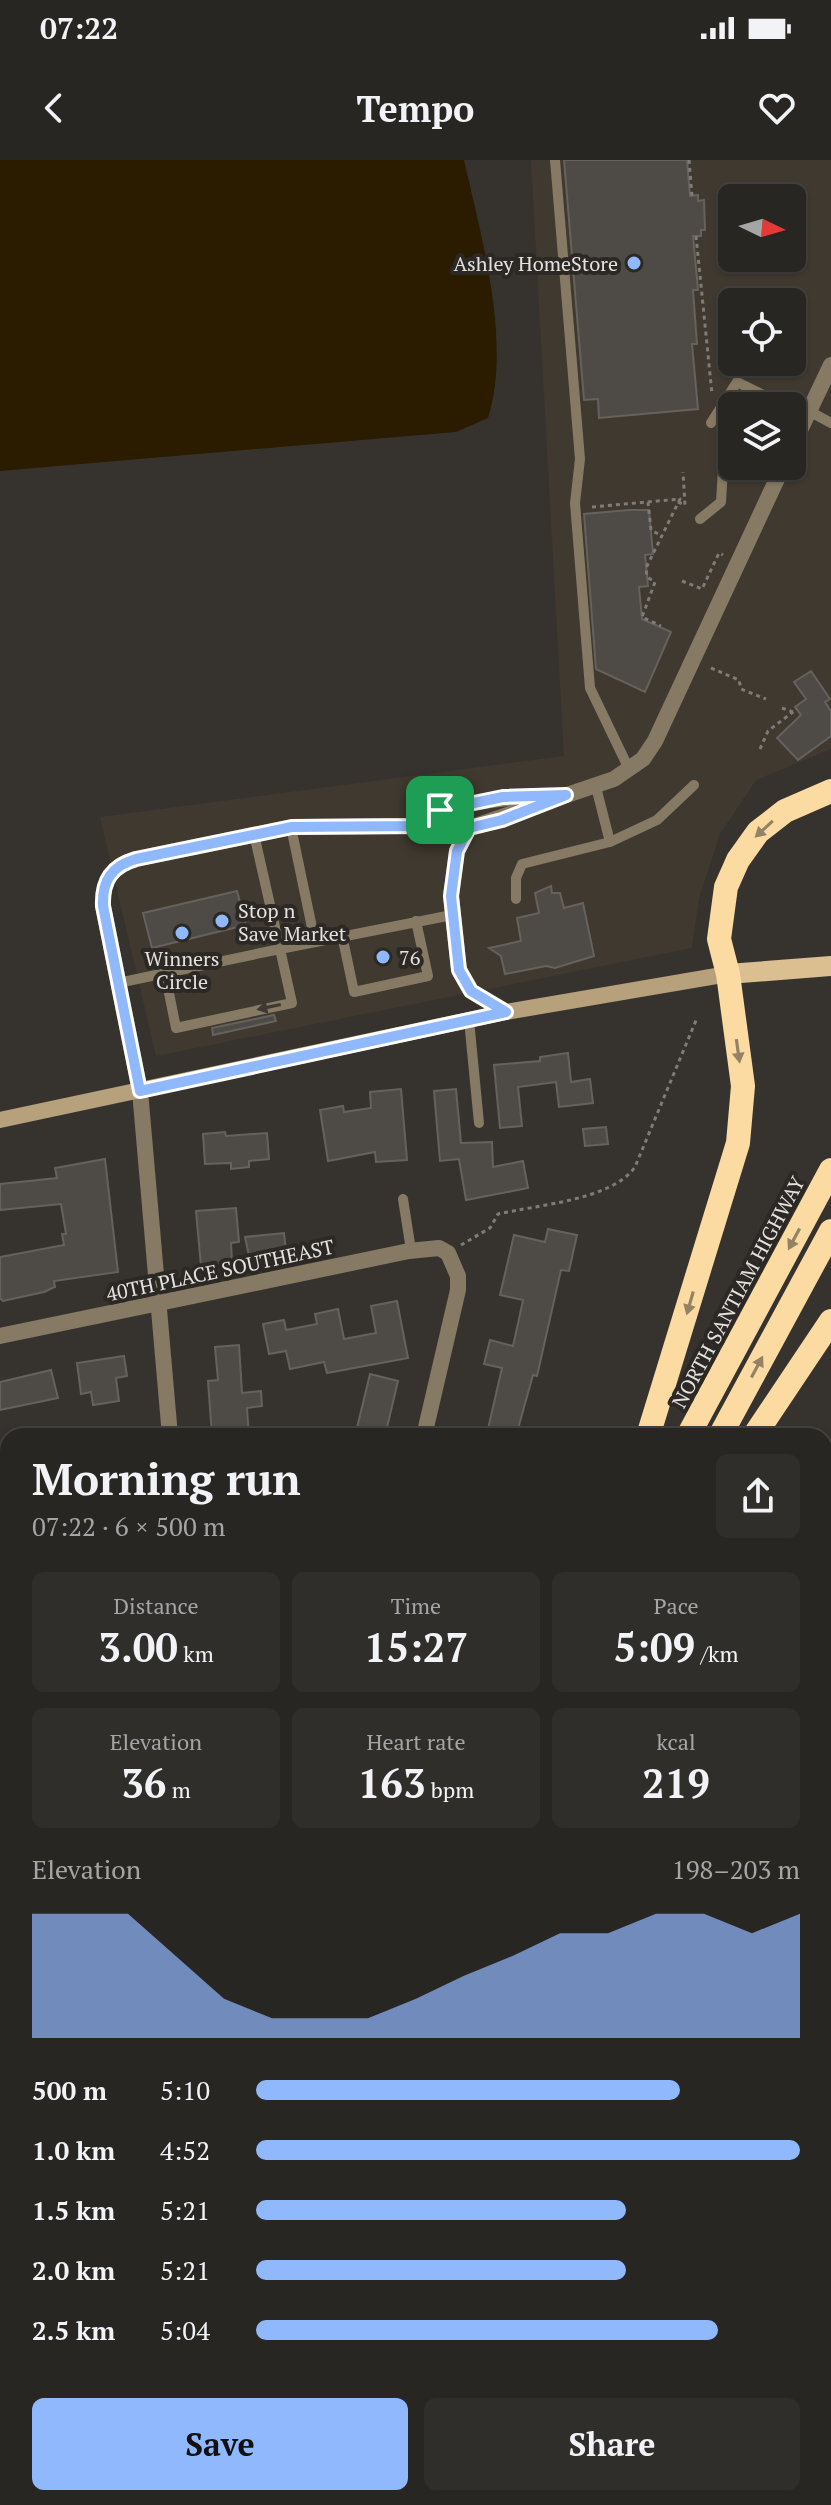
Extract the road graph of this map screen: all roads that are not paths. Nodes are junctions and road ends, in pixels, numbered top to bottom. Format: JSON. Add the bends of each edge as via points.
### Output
{"nodes":[{"id":1,"x":555,"y":160,"type":"edge"},
{"id":2,"x":831,"y":365,"type":"edge"},
{"id":3,"x":731,"y":392,"type":"edge"},
{"id":4,"x":757,"y":392,"type":"edge"},
{"id":5,"x":806,"y":407,"type":"edge"},
{"id":6,"x":718,"y":412,"type":"edge"},
{"id":7,"x":806,"y":413,"type":"edge"},
{"id":8,"x":711,"y":423,"type":"dead end"},
{"id":9,"x":831,"y":423,"type":"edge"},
{"id":10,"x":722,"y":480,"type":"edge"},
{"id":11,"x":776,"y":480,"type":"edge"},
{"id":12,"x":700,"y":519,"type":"dead end"},
{"id":13,"x":630,"y":771,"type":"junction"},
{"id":14,"x":694,"y":785,"type":"dead end"},
{"id":15,"x":596,"y":787,"type":"junction"},
{"id":16,"x":831,"y":791,"type":"edge"},
{"id":17,"x":566,"y":795,"type":"junction"},
{"id":18,"x":416,"y":826,"type":"junction"},
{"id":19,"x":291,"y":827,"type":"junction"},
{"id":20,"x":469,"y":828,"type":"junction"},
{"id":21,"x":254,"y":834,"type":"junction"},
{"id":22,"x":610,"y":842,"type":"junction"},
{"id":23,"x":516,"y":899,"type":"dead end"},
{"id":24,"x":452,"y":915,"type":"junction"},
{"id":25,"x":416,"y":921,"type":"junction"},
{"id":26,"x":342,"y":935,"type":"junction"},
{"id":27,"x":315,"y":942,"type":"junction"},
{"id":28,"x":280,"y":949,"type":"junction"},
{"id":29,"x":831,"y":966,"type":"edge"},
{"id":30,"x":165,"y":973,"type":"junction"},
{"id":31,"x":728,"y":974,"type":"junction"},
{"id":32,"x":118,"y":983,"type":"junction"},
{"id":33,"x":506,"y":1012,"type":"junction"},
{"id":34,"x":469,"y":1020,"type":"junction"},
{"id":35,"x":140,"y":1091,"type":"junction"},
{"id":36,"x":0,"y":1120,"type":"edge"},
{"id":37,"x":479,"y":1123,"type":"dead end"},
{"id":38,"x":831,"y":1170,"type":"edge"},
{"id":39,"x":403,"y":1199,"type":"dead end"},
{"id":40,"x":831,"y":1231,"type":"edge"},
{"id":41,"x":411,"y":1250,"type":"junction"},
{"id":42,"x":159,"y":1303,"type":"junction"},
{"id":43,"x":831,"y":1321,"type":"edge"},
{"id":44,"x":0,"y":1336,"type":"edge"},
{"id":45,"x":169,"y":1428,"type":"edge"},
{"id":46,"x":426,"y":1428,"type":"edge"},
{"id":47,"x":650,"y":1428,"type":"edge"},
{"id":48,"x":692,"y":1428,"type":"edge"},
{"id":49,"x":724,"y":1428,"type":"edge"},
{"id":50,"x":759,"y":1428,"type":"edge"}],
"edges":[{"from":1,"to":13,"type":"lane","via":[[580,459],[575,503],[590,688]]},
{"from":2,"to":5,"type":"street"},
{"from":3,"to":4,"type":"lane","via":[[737,382]]},
{"from":6,"to":8,"type":"lane"},
{"from":7,"to":9,"type":"lane"},
{"from":10,"to":12,"type":"lane","via":[[721,502]]},
{"from":11,"to":13,"type":"street","via":[[655,741]]},
{"from":13,"to":15,"type":"street"},
{"from":14,"to":22,"type":"lane","via":[[657,820]]},
{"from":15,"to":17,"type":"street"},
{"from":15,"to":22,"type":"lane"},
{"from":16,"to":31,"type":"highway","one_way":true,"via":[[785,811],[758,832],[738,860],[726,887],[720,926]]},
{"from":17,"to":18,"type":"street","via":[[503,797],[440,810]]},
{"from":17,"to":20,"type":"street"},
{"from":18,"to":19,"type":"street"},
{"from":18,"to":20,"type":"street","via":[[444,832]]},
{"from":19,"to":21,"type":"street"},
{"from":19,"to":27,"type":"lane"},
{"from":20,"to":24,"type":"street","via":[[457,851]]},
{"from":21,"to":28,"type":"lane"},
{"from":21,"to":32,"type":"street","via":[[115,867],[102,895]]},
{"from":22,"to":23,"type":"lane","via":[[522,864]]},
{"from":24,"to":25,"type":"lane"},
{"from":24,"to":33,"type":"street","via":[[462,980]]},
{"from":25,"to":26,"type":"lane"},
{"from":25,"to":26,"type":"lane","via":[[428,976],[354,992]]},
{"from":26,"to":27,"type":"lane"},
{"from":27,"to":28,"type":"lane"},
{"from":28,"to":30,"type":"lane"},
{"from":28,"to":30,"type":"lane","one_way":true,"via":[[292,1003],[176,1028]]},
{"from":29,"to":31,"type":"main road"},
{"from":30,"to":32,"type":"lane"},
{"from":31,"to":33,"type":"main road"},
{"from":31,"to":47,"type":"highway","one_way":true,"via":[[743,1086],[738,1143]]},
{"from":32,"to":35,"type":"street"},
{"from":33,"to":34,"type":"main road"},
{"from":34,"to":35,"type":"main road"},
{"from":34,"to":37,"type":"lane"},
{"from":35,"to":36,"type":"main road"},
{"from":35,"to":42,"type":"street"},
{"from":38,"to":48,"type":"highway","name":"NORTH SANTIAM HIGHWAY","one_way":true},
{"from":39,"to":41,"type":"lane"},
{"from":49,"to":40,"type":"highway","one_way":true},
{"from":41,"to":42,"type":"street","name":"40TH PLACE SOUTHEAST"},
{"from":41,"to":46,"type":"street","name":"40TH PLACE SOUTHEAST","via":[[439,1248],[448,1253],[458,1290]]},
{"from":42,"to":44,"type":"street","name":"40TH PLACE SOUTHEAST"},
{"from":42,"to":45,"type":"street"},
{"from":43,"to":50,"type":"highway"}]}
